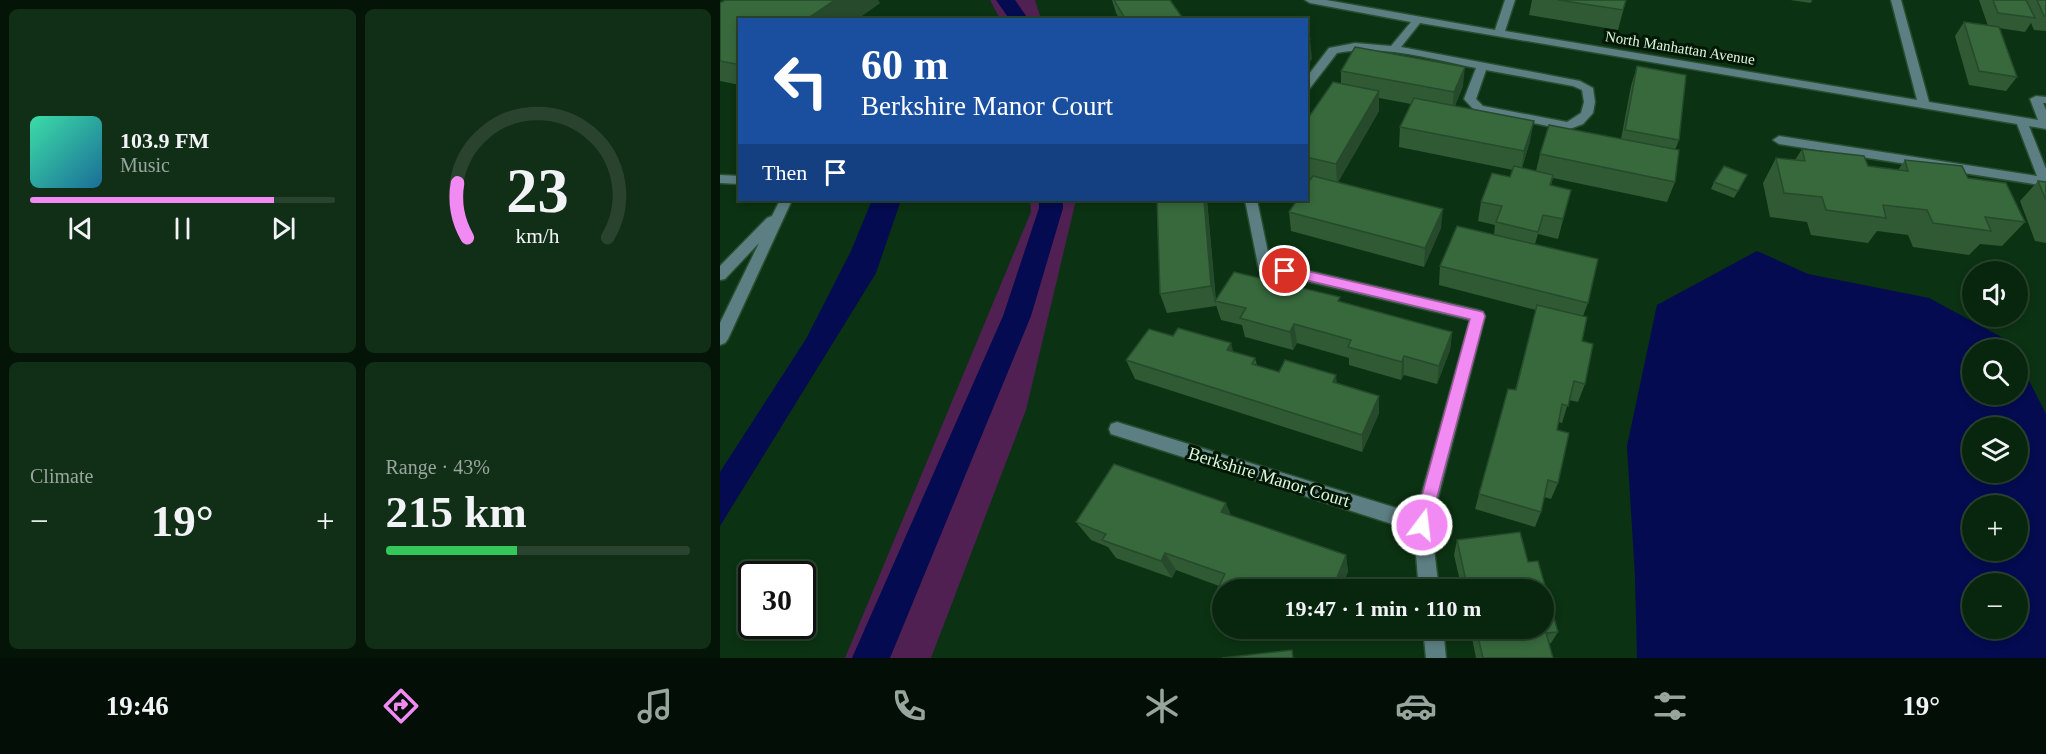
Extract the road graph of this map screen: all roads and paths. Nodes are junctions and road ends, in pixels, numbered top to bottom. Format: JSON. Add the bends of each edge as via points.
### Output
{"nodes":[{"id":1,"x":1310,"y":0,"type":"edge"},
{"id":2,"x":1510,"y":0,"type":"edge"},
{"id":3,"x":1896,"y":0,"type":"edge"},
{"id":4,"x":1330,"y":2,"type":"edge"},
{"id":5,"x":1418,"y":20,"type":"junction"},
{"id":6,"x":1499,"y":34,"type":"junction"},
{"id":7,"x":1394,"y":49,"type":"junction"},
{"id":8,"x":1482,"y":66,"type":"junction"},
{"id":9,"x":1308,"y":83,"type":"edge"},
{"id":10,"x":2046,"y":100,"type":"edge"},
{"id":11,"x":1924,"y":104,"type":"junction"},
{"id":12,"x":2021,"y":120,"type":"junction"},
{"id":13,"x":2046,"y":125,"type":"edge"},
{"id":14,"x":1779,"y":140,"type":"dead end"},
{"id":15,"x":720,"y":178,"type":"edge"},
{"id":16,"x":738,"y":180,"type":"edge"},
{"id":17,"x":2046,"y":182,"type":"edge"},
{"id":18,"x":1251,"y":201,"type":"edge"},
{"id":19,"x":783,"y":206,"type":"edge"},
{"id":20,"x":720,"y":275,"type":"edge"},
{"id":21,"x":720,"y":339,"type":"edge"},
{"id":22,"x":1117,"y":429,"type":"dead end"},
{"id":23,"x":1422,"y":525,"type":"junction"},
{"id":24,"x":1427,"y":579,"type":"edge"},
{"id":25,"x":1433,"y":639,"type":"edge"},
{"id":26,"x":1436,"y":658,"type":"edge"}],
"edges":[{"from":1,"to":4,"type":"street","name":"North Manhattan Avenue"},
{"from":2,"to":6,"type":"street"},
{"from":3,"to":11,"type":"street"},
{"from":4,"to":5,"type":"street","name":"North Manhattan Avenue"},
{"from":5,"to":6,"type":"street","name":"North Manhattan Avenue"},
{"from":5,"to":7,"type":"street"},
{"from":6,"to":11,"type":"street","name":"North Manhattan Avenue"},
{"from":7,"to":8,"type":"street"},
{"from":7,"to":9,"type":"street","via":[[1355,46],[1333,50]]},
{"from":8,"to":8,"type":"street","via":[[1470,99],[1479,109],[1567,126],[1586,117],[1590,97],[1587,88]]},
{"from":10,"to":13,"type":"street","via":[[2036,99]]},
{"from":11,"to":12,"type":"street","name":"North Manhattan Avenue"},
{"from":12,"to":13,"type":"street","name":"North Manhattan Avenue"},
{"from":12,"to":17,"type":"street"},
{"from":14,"to":17,"type":"street"},
{"from":15,"to":16,"type":"street"},
{"from":18,"to":23,"type":"street","via":[[1264,266],[1478,316]]},
{"from":19,"to":20,"type":"street"},
{"from":19,"to":21,"type":"street"},
{"from":22,"to":23,"type":"street","name":"Berkshire Manor Court"},
{"from":23,"to":24,"type":"street"},
{"from":25,"to":26,"type":"street"}]}
